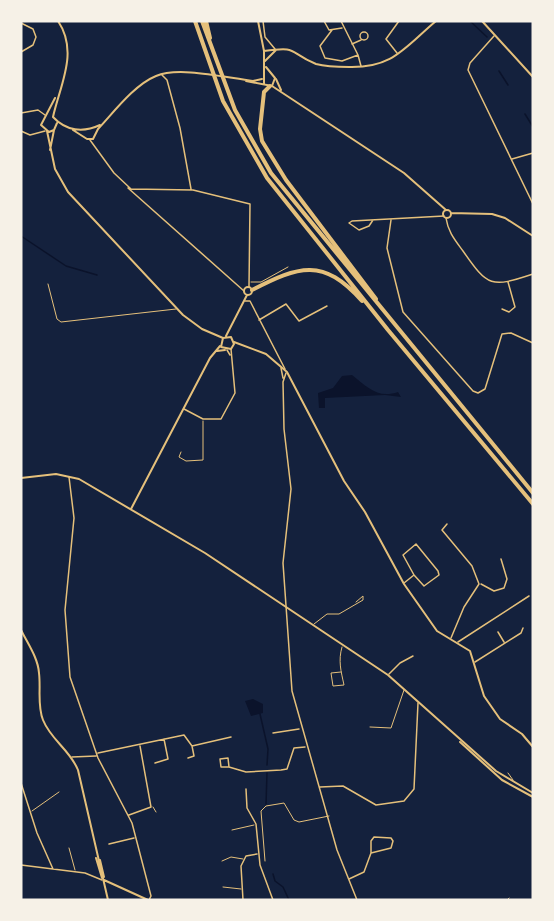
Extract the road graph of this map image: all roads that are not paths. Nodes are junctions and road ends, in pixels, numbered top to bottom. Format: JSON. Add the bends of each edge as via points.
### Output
{"nodes":[{"id":1,"x":58,"y":21,"type":"edge"},
{"id":2,"x":195,"y":21,"type":"edge"},
{"id":3,"x":204,"y":21,"type":"edge"},
{"id":4,"x":258,"y":21,"type":"edge"},
{"id":5,"x":263,"y":21,"type":"edge"},
{"id":6,"x":324,"y":21,"type":"edge"},
{"id":7,"x":341,"y":21,"type":"edge"},
{"id":8,"x":399,"y":21,"type":"edge"},
{"id":9,"x":436,"y":21,"type":"edge"},
{"id":10,"x":482,"y":21,"type":"edge"},
{"id":11,"x":21,"y":22,"type":"edge"},
{"id":12,"x":343,"y":28,"type":"junction"},
{"id":13,"x":332,"y":30,"type":"junction"},
{"id":14,"x":494,"y":36,"type":"junction"},
{"id":15,"x":362,"y":40,"type":"dead end"},
{"id":16,"x":352,"y":44,"type":"junction"},
{"id":17,"x":282,"y":48,"type":"junction"},
{"id":18,"x":275,"y":49,"type":"junction"},
{"id":19,"x":264,"y":51,"type":"junction"},
{"id":20,"x":21,"y":52,"type":"edge"},
{"id":21,"x":398,"y":54,"type":"junction"},
{"id":22,"x":358,"y":55,"type":"junction"},
{"id":23,"x":265,"y":61,"type":"junction"},
{"id":24,"x":266,"y":67,"type":"junction"},
{"id":25,"x":361,"y":67,"type":"junction"},
{"id":26,"x":218,"y":68,"type":"junction"},
{"id":27,"x":171,"y":73,"type":"junction"},
{"id":28,"x":161,"y":74,"type":"junction"},
{"id":29,"x":271,"y":74,"type":"junction"},
{"id":30,"x":265,"y":75,"type":"junction"},
{"id":31,"x":533,"y":77,"type":"edge"},
{"id":32,"x":262,"y":78,"type":"junction"},
{"id":33,"x":276,"y":79,"type":"junction"},
{"id":34,"x":167,"y":80,"type":"junction"},
{"id":35,"x":243,"y":80,"type":"junction"},
{"id":36,"x":264,"y":84,"type":"junction"},
{"id":37,"x":271,"y":86,"type":"junction"},
{"id":38,"x":286,"y":94,"type":"junction"},
{"id":39,"x":57,"y":96,"type":"junction"},
{"id":40,"x":49,"y":110,"type":"junction"},
{"id":41,"x":21,"y":112,"type":"edge"},
{"id":42,"x":41,"y":112,"type":"junction"},
{"id":43,"x":46,"y":117,"type":"junction"},
{"id":44,"x":53,"y":117,"type":"junction"},
{"id":45,"x":57,"y":123,"type":"junction"},
{"id":46,"x":103,"y":124,"type":"junction"},
{"id":47,"x":65,"y":128,"type":"junction"},
{"id":48,"x":55,"y":129,"type":"junction"},
{"id":49,"x":93,"y":129,"type":"junction"},
{"id":50,"x":73,"y":130,"type":"junction"},
{"id":51,"x":86,"y":130,"type":"junction"},
{"id":52,"x":21,"y":131,"type":"edge"},
{"id":53,"x":46,"y":131,"type":"junction"},
{"id":54,"x":85,"y":136,"type":"junction"},
{"id":55,"x":95,"y":136,"type":"junction"},
{"id":56,"x":89,"y":139,"type":"junction"},
{"id":57,"x":95,"y":150,"type":"junction"},
{"id":58,"x":50,"y":153,"type":"junction"},
{"id":59,"x":533,"y":153,"type":"edge"},
{"id":60,"x":511,"y":160,"type":"junction"},
{"id":61,"x":125,"y":184,"type":"junction"},
{"id":62,"x":137,"y":190,"type":"junction"},
{"id":63,"x":191,"y":190,"type":"junction"},
{"id":64,"x":134,"y":194,"type":"junction"},
{"id":65,"x":533,"y":204,"type":"edge"},
{"id":66,"x":445,"y":211,"type":"junction"},
{"id":67,"x":448,"y":216,"type":"junction"},
{"id":68,"x":373,"y":220,"type":"junction"},
{"id":69,"x":391,"y":220,"type":"junction"},
{"id":70,"x":533,"y":236,"type":"edge"},
{"id":71,"x":288,"y":267,"type":"dead end"},
{"id":72,"x":533,"y":274,"type":"edge"},
{"id":73,"x":249,"y":282,"type":"junction"},
{"id":74,"x":508,"y":282,"type":"junction"},
{"id":75,"x":48,"y":284,"type":"dead end"},
{"id":76,"x":250,"y":288,"type":"junction"},
{"id":77,"x":245,"y":293,"type":"junction"},
{"id":78,"x":327,"y":306,"type":"dead end"},
{"id":79,"x":176,"y":309,"type":"junction"},
{"id":80,"x":502,"y":309,"type":"dead end"},
{"id":81,"x":237,"y":311,"type":"junction"},
{"id":82,"x":388,"y":317,"type":"junction"},
{"id":83,"x":258,"y":320,"type":"junction"},
{"id":84,"x":388,"y":330,"type":"junction"},
{"id":85,"x":225,"y":338,"type":"junction"},
{"id":86,"x":533,"y":343,"type":"edge"},
{"id":87,"x":234,"y":344,"type":"junction"},
{"id":88,"x":220,"y":345,"type":"junction"},
{"id":89,"x":227,"y":350,"type":"junction"},
{"id":90,"x":217,"y":351,"type":"junction"},
{"id":91,"x":270,"y":351,"type":"junction"},
{"id":92,"x":281,"y":367,"type":"junction"},
{"id":93,"x":287,"y":372,"type":"junction"},
{"id":94,"x":283,"y":382,"type":"junction"},
{"id":95,"x":184,"y":409,"type":"junction"},
{"id":96,"x":203,"y":419,"type":"junction"},
{"id":97,"x":181,"y":452,"type":"dead end"},
{"id":98,"x":69,"y":476,"type":"junction"},
{"id":99,"x":21,"y":478,"type":"edge"},
{"id":100,"x":533,"y":493,"type":"edge"},
{"id":101,"x":533,"y":504,"type":"edge"},
{"id":102,"x":131,"y":508,"type":"junction"},
{"id":103,"x":447,"y":524,"type":"dead end"},
{"id":104,"x":501,"y":559,"type":"dead end"},
{"id":105,"x":414,"y":575,"type":"junction"},
{"id":106,"x":404,"y":584,"type":"junction"},
{"id":107,"x":479,"y":584,"type":"junction"},
{"id":108,"x":529,"y":596,"type":"dead end"},
{"id":109,"x":356,"y":602,"type":"dead end"},
{"id":110,"x":284,"y":604,"type":"junction"},
{"id":111,"x":314,"y":624,"type":"junction"},
{"id":112,"x":524,"y":628,"type":"dead end"},
{"id":113,"x":21,"y":630,"type":"edge"},
{"id":114,"x":498,"y":632,"type":"dead end"},
{"id":115,"x":451,"y":638,"type":"junction"},
{"id":116,"x":458,"y":642,"type":"junction"},
{"id":117,"x":505,"y":643,"type":"junction"},
{"id":118,"x":343,"y":644,"type":"junction"},
{"id":119,"x":413,"y":656,"type":"dead end"},
{"id":120,"x":474,"y":663,"type":"junction"},
{"id":121,"x":341,"y":672,"type":"junction"},
{"id":122,"x":388,"y":675,"type":"junction"},
{"id":123,"x":404,"y":689,"type":"junction"},
{"id":124,"x":418,"y":702,"type":"junction"},
{"id":125,"x":370,"y":727,"type":"dead end"},
{"id":126,"x":300,"y":729,"type":"junction"},
{"id":127,"x":273,"y":733,"type":"dead end"},
{"id":128,"x":231,"y":737,"type":"dead end"},
{"id":129,"x":164,"y":738,"type":"junction"},
{"id":130,"x":140,"y":746,"type":"junction"},
{"id":131,"x":192,"y":746,"type":"junction"},
{"id":132,"x":306,"y":747,"type":"junction"},
{"id":133,"x":533,"y":747,"type":"edge"},
{"id":134,"x":97,"y":754,"type":"junction"},
{"id":135,"x":72,"y":757,"type":"junction"},
{"id":136,"x":188,"y":758,"type":"dead end"},
{"id":137,"x":155,"y":763,"type":"dead end"},
{"id":138,"x":229,"y":766,"type":"dead end"},
{"id":139,"x":495,"y":772,"type":"junction"},
{"id":140,"x":508,"y":773,"type":"dead end"},
{"id":141,"x":21,"y":783,"type":"edge"},
{"id":142,"x":319,"y":787,"type":"junction"},
{"id":143,"x":521,"y":787,"type":"junction"},
{"id":144,"x":246,"y":789,"type":"dead end"},
{"id":145,"x":59,"y":792,"type":"dead end"},
{"id":146,"x":533,"y":795,"type":"edge"},
{"id":147,"x":151,"y":807,"type":"junction"},
{"id":148,"x":32,"y":811,"type":"junction"},
{"id":149,"x":156,"y":812,"type":"dead end"},
{"id":150,"x":128,"y":815,"type":"junction"},
{"id":151,"x":329,"y":816,"type":"junction"},
{"id":152,"x":256,"y":824,"type":"junction"},
{"id":153,"x":232,"y":830,"type":"dead end"},
{"id":154,"x":136,"y":837,"type":"junction"},
{"id":155,"x":109,"y":844,"type":"dead end"},
{"id":156,"x":69,"y":848,"type":"dead end"},
{"id":157,"x":371,"y":853,"type":"junction"},
{"id":158,"x":258,"y":854,"type":"junction"},
{"id":159,"x":243,"y":859,"type":"junction"},
{"id":160,"x":222,"y":861,"type":"dead end"},
{"id":161,"x":265,"y":861,"type":"dead end"},
{"id":162,"x":21,"y":865,"type":"edge"},
{"id":163,"x":53,"y":868,"type":"junction"},
{"id":164,"x":76,"y":872,"type":"junction"},
{"id":165,"x":348,"y":879,"type":"junction"},
{"id":166,"x":104,"y":880,"type":"junction"},
{"id":167,"x":222,"y":887,"type":"dead end"},
{"id":168,"x":242,"y":889,"type":"junction"},
{"id":169,"x":509,"y":898,"type":"dead end"},
{"id":170,"x":108,"y":900,"type":"edge"},
{"id":171,"x":148,"y":900,"type":"edge"},
{"id":172,"x":243,"y":900,"type":"edge"},
{"id":173,"x":273,"y":900,"type":"edge"},
{"id":174,"x":357,"y":900,"type":"edge"},
{"id":175,"x":507,"y":900,"type":"edge"}],
"edges":[{"from":1,"to":39,"type":"street","via":[[67,37],[69,52]]},
{"from":2,"to":84,"type":"highway","via":[[224,101],[256,162]]},
{"from":3,"to":26,"type":"highway"},
{"from":3,"to":26,"type":"highway"},
{"from":4,"to":19,"type":"street"},
{"from":5,"to":18,"type":"street","via":[[265,37]]},
{"from":6,"to":13,"type":"street"},
{"from":7,"to":12,"type":"street"},
{"from":8,"to":21,"type":"street","via":[[386,39]]},
{"from":9,"to":21,"type":"street"},
{"from":10,"to":14,"type":"street"},
{"from":11,"to":20,"type":"street","via":[[33,28],[36,37],[31,47]]},
{"from":12,"to":13,"type":"street"},
{"from":12,"to":16,"type":"street"},
{"from":13,"to":22,"type":"street","via":[[320,46],[325,58],[342,61]]},
{"from":14,"to":31,"type":"street"},
{"from":14,"to":60,"type":"street","via":[[468,70]]},
{"from":15,"to":16,"type":"street"},
{"from":16,"to":22,"type":"street"},
{"from":17,"to":18,"type":"street"},
{"from":17,"to":23,"type":"street","via":[[273,51]]},
{"from":17,"to":25,"type":"street","via":[[320,65]]},
{"from":18,"to":19,"type":"street"},
{"from":19,"to":23,"type":"street"},
{"from":21,"to":25,"type":"street","via":[[379,65]]},
{"from":22,"to":25,"type":"street"},
{"from":23,"to":24,"type":"street"},
{"from":24,"to":29,"type":"street"},
{"from":24,"to":30,"type":"street"},
{"from":26,"to":82,"type":"highway","via":[[244,128],[271,173]]},
{"from":27,"to":28,"type":"street"},
{"from":27,"to":34,"type":"street"},
{"from":27,"to":35,"type":"street"},
{"from":28,"to":34,"type":"street"},
{"from":28,"to":46,"type":"street","via":[[145,82]]},
{"from":29,"to":30,"type":"street"},
{"from":29,"to":33,"type":"street"},
{"from":30,"to":32,"type":"street"},
{"from":32,"to":35,"type":"street"},
{"from":32,"to":36,"type":"street"},
{"from":33,"to":37,"type":"street"},
{"from":33,"to":38,"type":"street"},
{"from":34,"to":63,"type":"street"},
{"from":35,"to":36,"type":"street"},
{"from":36,"to":37,"type":"street"},
{"from":37,"to":38,"type":"street"},
{"from":37,"to":82,"type":"highway","via":[[264,92],[262,141],[286,180]]},
{"from":38,"to":66,"type":"street","via":[[404,173]]},
{"from":39,"to":40,"type":"street"},
{"from":39,"to":44,"type":"street"},
{"from":40,"to":42,"type":"street"},
{"from":40,"to":43,"type":"street"},
{"from":41,"to":42,"type":"street"},
{"from":42,"to":43,"type":"street"},
{"from":43,"to":44,"type":"street"},
{"from":43,"to":53,"type":"street","via":[[41,122]]},
{"from":44,"to":45,"type":"street"},
{"from":45,"to":47,"type":"street"},
{"from":45,"to":48,"type":"street"},
{"from":46,"to":49,"type":"street"},
{"from":46,"to":55,"type":"street"},
{"from":47,"to":48,"type":"street"},
{"from":47,"to":50,"type":"street"},
{"from":48,"to":53,"type":"street"},
{"from":48,"to":58,"type":"street"},
{"from":49,"to":51,"type":"street"},
{"from":49,"to":55,"type":"street"},
{"from":50,"to":51,"type":"street"},
{"from":50,"to":54,"type":"street"},
{"from":51,"to":54,"type":"street"},
{"from":52,"to":53,"type":"street"},
{"from":53,"to":58,"type":"street"},
{"from":54,"to":56,"type":"street"},
{"from":55,"to":56,"type":"street"},
{"from":55,"to":57,"type":"street"},
{"from":56,"to":57,"type":"street"},
{"from":57,"to":61,"type":"street"},
{"from":58,"to":79,"type":"street","via":[[64,187]]},
{"from":59,"to":60,"type":"street"},
{"from":60,"to":65,"type":"street"},
{"from":61,"to":62,"type":"street"},
{"from":61,"to":64,"type":"street"},
{"from":62,"to":63,"type":"street"},
{"from":62,"to":64,"type":"street"},
{"from":63,"to":73,"type":"street","via":[[251,205]]},
{"from":64,"to":77,"type":"street"},
{"from":66,"to":67,"type":"street"},
{"from":66,"to":67,"type":"street"},
{"from":67,"to":69,"type":"street"},
{"from":67,"to":70,"type":"street","via":[[492,214]]},
{"from":67,"to":74,"type":"street","via":[[447,227],[482,278]]},
{"from":68,"to":68,"type":"street","via":[[352,221],[349,223],[364,230]]},
{"from":68,"to":69,"type":"street"},
{"from":69,"to":86,"type":"street","via":[[387,248],[404,312],[473,391],[485,389],[502,334],[511,333]]},
{"from":71,"to":73,"type":"lane","via":[[261,282]]},
{"from":72,"to":74,"type":"street"},
{"from":73,"to":76,"type":"street"},
{"from":74,"to":80,"type":"street","via":[[515,308],[508,312]]},
{"from":75,"to":79,"type":"lane","via":[[61,322]]},
{"from":76,"to":77,"type":"street"},
{"from":76,"to":77,"type":"street"},
{"from":76,"to":84,"type":"highway","via":[[295,271],[325,272],[343,282]]},
{"from":77,"to":81,"type":"street"},
{"from":78,"to":83,"type":"street","via":[[299,321],[286,304]]},
{"from":79,"to":85,"type":"street","via":[[196,325]]},
{"from":81,"to":83,"type":"street","via":[[249,301]]},
{"from":81,"to":85,"type":"street"},
{"from":82,"to":100,"type":"highway"},
{"from":83,"to":91,"type":"street"},
{"from":84,"to":101,"type":"highway"},
{"from":85,"to":87,"type":"street"},
{"from":85,"to":88,"type":"street"},
{"from":87,"to":89,"type":"street"},
{"from":87,"to":91,"type":"street"},
{"from":88,"to":89,"type":"street"},
{"from":88,"to":90,"type":"street"},
{"from":89,"to":90,"type":"street"},
{"from":89,"to":96,"type":"street","via":[[236,393],[221,419]]},
{"from":90,"to":95,"type":"street"},
{"from":91,"to":92,"type":"street"},
{"from":91,"to":93,"type":"street"},
{"from":92,"to":93,"type":"street"},
{"from":92,"to":94,"type":"street"},
{"from":93,"to":94,"type":"street"},
{"from":93,"to":106,"type":"street"},
{"from":94,"to":110,"type":"street","via":[[291,489],[283,549]]},
{"from":95,"to":96,"type":"street"},
{"from":95,"to":102,"type":"street"},
{"from":96,"to":97,"type":"lane","via":[[203,460],[186,461],[179,457]]},
{"from":98,"to":99,"type":"street"},
{"from":98,"to":102,"type":"street"},
{"from":98,"to":134,"type":"street","via":[[74,518],[65,610],[68,664]]},
{"from":102,"to":110,"type":"street"},
{"from":103,"to":107,"type":"street","via":[[442,530],[468,561]]},
{"from":104,"to":107,"type":"street","via":[[507,579],[504,588],[495,591]]},
{"from":105,"to":105,"type":"street","via":[[424,586],[439,575],[416,544],[403,555]]},
{"from":105,"to":106,"type":"street"},
{"from":106,"to":115,"type":"street","via":[[436,631]]},
{"from":107,"to":115,"type":"street"},
{"from":108,"to":116,"type":"street"},
{"from":109,"to":111,"type":"lane"},
{"from":110,"to":111,"type":"street"},
{"from":110,"to":126,"type":"street","via":[[292,691]]},
{"from":111,"to":118,"type":"street"},
{"from":112,"to":117,"type":"street"},
{"from":113,"to":135,"type":"street","via":[[38,665],[43,721]]},
{"from":114,"to":117,"type":"street"},
{"from":115,"to":116,"type":"street"},
{"from":116,"to":120,"type":"street","via":[[470,651]]},
{"from":117,"to":120,"type":"street"},
{"from":118,"to":121,"type":"lane"},
{"from":118,"to":122,"type":"street"},
{"from":119,"to":122,"type":"street"},
{"from":120,"to":133,"type":"street","via":[[481,690],[496,715]]},
{"from":121,"to":121,"type":"lane","via":[[331,673],[333,686],[344,685]]},
{"from":122,"to":123,"type":"street"},
{"from":123,"to":124,"type":"street"},
{"from":123,"to":125,"type":"lane","via":[[391,728]]},
{"from":124,"to":139,"type":"street","via":[[466,750]]},
{"from":124,"to":142,"type":"street","via":[[414,789],[404,801],[376,805],[343,786]]},
{"from":126,"to":127,"type":"street"},
{"from":126,"to":132,"type":"street"},
{"from":128,"to":131,"type":"street"},
{"from":129,"to":130,"type":"street"},
{"from":129,"to":131,"type":"street","via":[[184,735]]},
{"from":129,"to":137,"type":"street","via":[[168,759]]},
{"from":130,"to":134,"type":"street"},
{"from":130,"to":147,"type":"street"},
{"from":131,"to":136,"type":"street","via":[[194,756]]},
{"from":132,"to":138,"type":"street","via":[[294,748],[287,769],[246,772]]},
{"from":132,"to":142,"type":"street"},
{"from":134,"to":135,"type":"street"},
{"from":134,"to":150,"type":"street"},
{"from":135,"to":166,"type":"street"},
{"from":139,"to":143,"type":"street"},
{"from":139,"to":146,"type":"street"},
{"from":140,"to":143,"type":"lane"},
{"from":141,"to":148,"type":"street"},
{"from":142,"to":151,"type":"street"},
{"from":143,"to":146,"type":"street"},
{"from":144,"to":152,"type":"street","via":[[247,808]]},
{"from":145,"to":148,"type":"lane"},
{"from":147,"to":149,"type":"lane"},
{"from":147,"to":150,"type":"street"},
{"from":148,"to":163,"type":"street"},
{"from":150,"to":154,"type":"street"},
{"from":151,"to":161,"type":"lane","via":[[298,822],[284,803],[266,806],[261,811]]},
{"from":151,"to":165,"type":"street"},
{"from":152,"to":153,"type":"lane"},
{"from":152,"to":158,"type":"street"},
{"from":154,"to":155,"type":"street"},
{"from":154,"to":171,"type":"street","via":[[151,896]]},
{"from":156,"to":164,"type":"lane"},
{"from":157,"to":157,"type":"street","via":[[392,848],[393,840],[374,837]]},
{"from":157,"to":165,"type":"street","via":[[364,872]]},
{"from":158,"to":159,"type":"street"},
{"from":158,"to":173,"type":"street"},
{"from":159,"to":160,"type":"lane","via":[[231,857]]},
{"from":159,"to":168,"type":"street"},
{"from":162,"to":163,"type":"street"},
{"from":163,"to":164,"type":"street"},
{"from":164,"to":166,"type":"street"},
{"from":165,"to":174,"type":"street"},
{"from":166,"to":170,"type":"street"},
{"from":166,"to":171,"type":"street"},
{"from":167,"to":168,"type":"lane"},
{"from":168,"to":172,"type":"street"},
{"from":169,"to":175,"type":"lane"}]}
